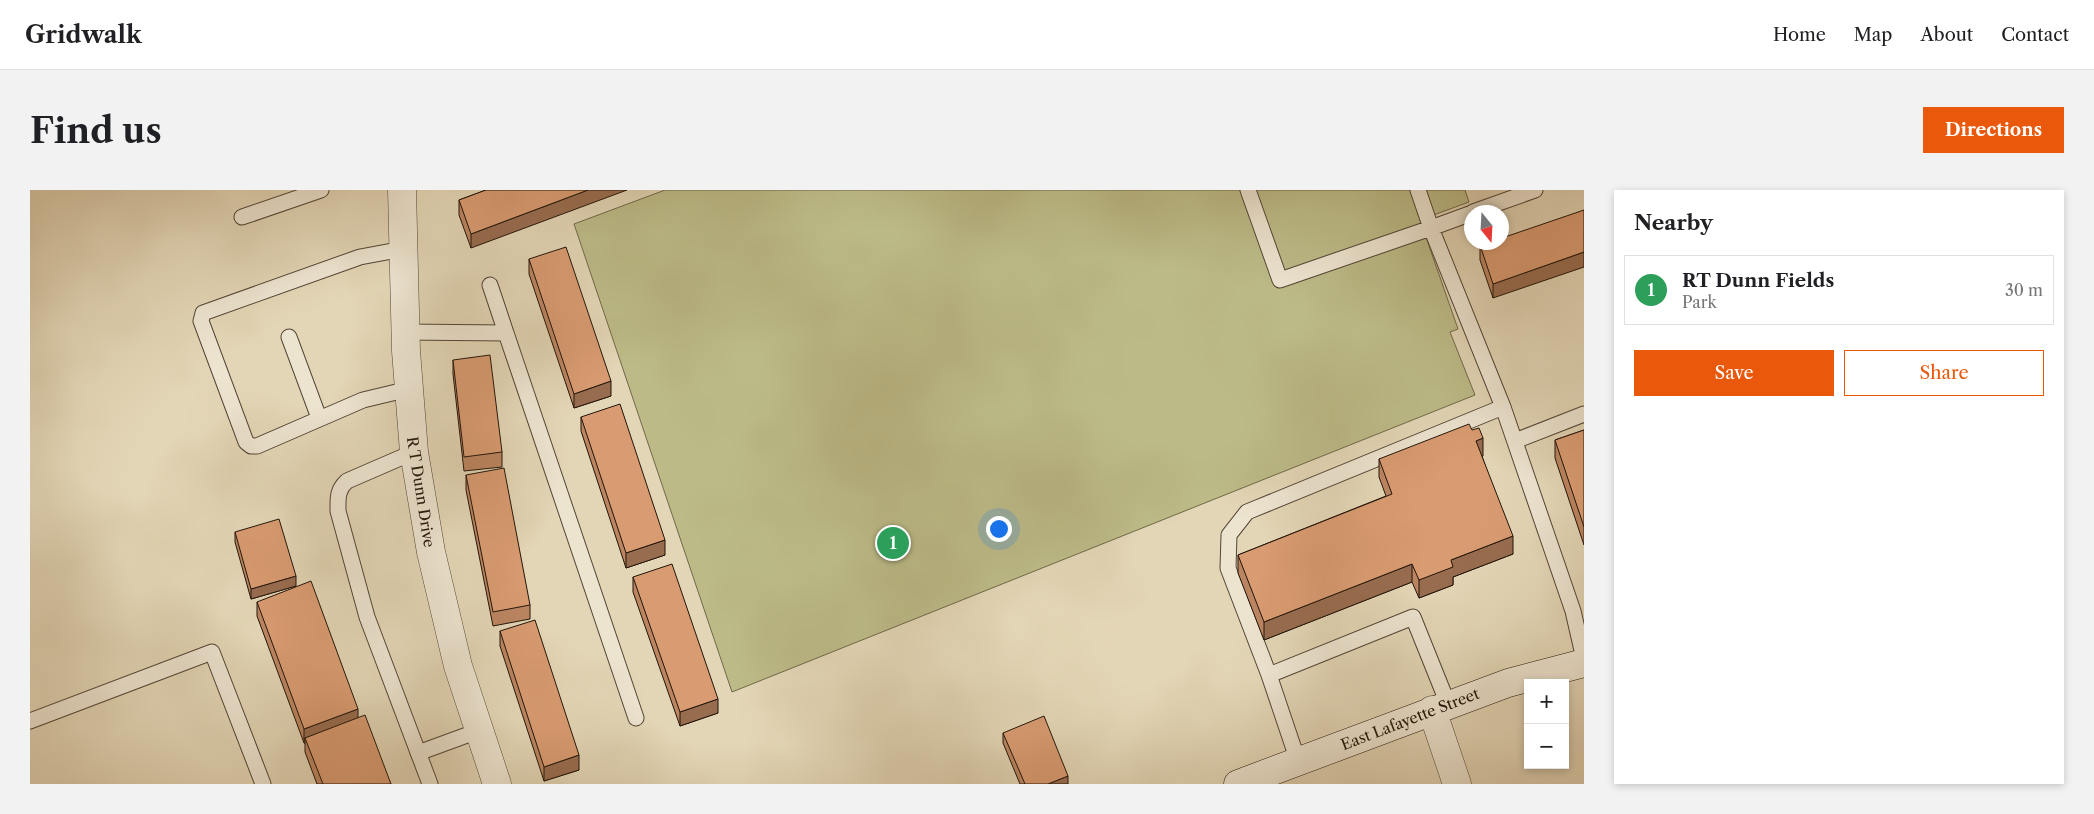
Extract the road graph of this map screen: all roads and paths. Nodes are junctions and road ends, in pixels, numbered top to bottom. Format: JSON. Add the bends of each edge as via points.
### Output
{"nodes":[{"id":1,"x":321,"y":190,"type":"edge"},
{"id":2,"x":402,"y":190,"type":"edge"},
{"id":3,"x":1248,"y":190,"type":"edge"},
{"id":4,"x":1418,"y":190,"type":"edge"},
{"id":5,"x":1535,"y":190,"type":"edge"},
{"id":6,"x":1501,"y":196,"type":"edge"},
{"id":7,"x":1486,"y":205,"type":"edge"},
{"id":8,"x":1464,"y":216,"type":"edge"},
{"id":9,"x":242,"y":217,"type":"dead end"},
{"id":10,"x":1431,"y":228,"type":"junction"},
{"id":11,"x":403,"y":249,"type":"junction"},
{"id":12,"x":490,"y":285,"type":"dead end"},
{"id":13,"x":405,"y":332,"type":"junction"},
{"id":14,"x":506,"y":333,"type":"junction"},
{"id":15,"x":289,"y":338,"type":"dead end"},
{"id":16,"x":409,"y":389,"type":"junction"},
{"id":17,"x":1503,"y":407,"type":"junction"},
{"id":18,"x":1584,"y":414,"type":"edge"},
{"id":19,"x":318,"y":418,"type":"junction"},
{"id":20,"x":1514,"y":441,"type":"junction"},
{"id":21,"x":414,"y":452,"type":"junction"},
{"id":22,"x":1584,"y":661,"type":"edge"},
{"id":23,"x":1269,"y":675,"type":"junction"},
{"id":24,"x":1440,"y":707,"type":"junction"},
{"id":25,"x":636,"y":718,"type":"dead end"},
{"id":26,"x":30,"y":722,"type":"edge"},
{"id":27,"x":478,"y":731,"type":"junction"},
{"id":28,"x":418,"y":753,"type":"junction"},
{"id":29,"x":1298,"y":761,"type":"junction"},
{"id":30,"x":263,"y":784,"type":"edge"},
{"id":31,"x":430,"y":784,"type":"edge"},
{"id":32,"x":496,"y":784,"type":"edge"},
{"id":33,"x":1238,"y":784,"type":"edge"},
{"id":34,"x":1457,"y":784,"type":"edge"}],
"edges":[{"from":1,"to":9,"type":"lane"},
{"from":2,"to":11,"type":"street","name":"R T Dunn Drive"},
{"from":3,"to":10,"type":"lane","via":[[1280,280]]},
{"from":4,"to":10,"type":"lane"},
{"from":5,"to":6,"type":"lane"},
{"from":6,"to":7,"type":"lane"},
{"from":8,"to":10,"type":"lane"},
{"from":10,"to":17,"type":"lane"},
{"from":11,"to":13,"type":"street","name":"R T Dunn Drive"},
{"from":11,"to":19,"type":"lane","via":[[360,257],[201,316],[246,442],[257,446]]},
{"from":12,"to":14,"type":"lane"},
{"from":13,"to":14,"type":"lane"},
{"from":13,"to":16,"type":"street","name":"R T Dunn Drive"},
{"from":14,"to":25,"type":"lane"},
{"from":15,"to":19,"type":"lane"},
{"from":16,"to":19,"type":"lane","via":[[363,400]]},
{"from":16,"to":21,"type":"street","name":"R T Dunn Drive"},
{"from":17,"to":20,"type":"lane"},
{"from":17,"to":23,"type":"lane","via":[[1247,512],[1229,535],[1228,568]]},
{"from":18,"to":20,"type":"lane"},
{"from":20,"to":22,"type":"lane","via":[[1573,610]]},
{"from":21,"to":27,"type":"street","name":"R T Dunn Drive","via":[[430,552]]},
{"from":21,"to":28,"type":"lane","via":[[347,480],[338,495],[338,511],[367,617]]},
{"from":22,"to":24,"type":"street","name":"East Lafayette Street","via":[[1516,680]]},
{"from":23,"to":24,"type":"lane","via":[[1413,617]]},
{"from":23,"to":29,"type":"lane"},
{"from":24,"to":29,"type":"street","name":"East Lafayette Street"},
{"from":24,"to":34,"type":"street"},
{"from":26,"to":30,"type":"lane","via":[[212,652]]},
{"from":27,"to":28,"type":"lane"},
{"from":27,"to":32,"type":"street","name":"R T Dunn Drive"},
{"from":28,"to":31,"type":"lane"},
{"from":29,"to":33,"type":"street","name":"East Lafayette Street"}]}
